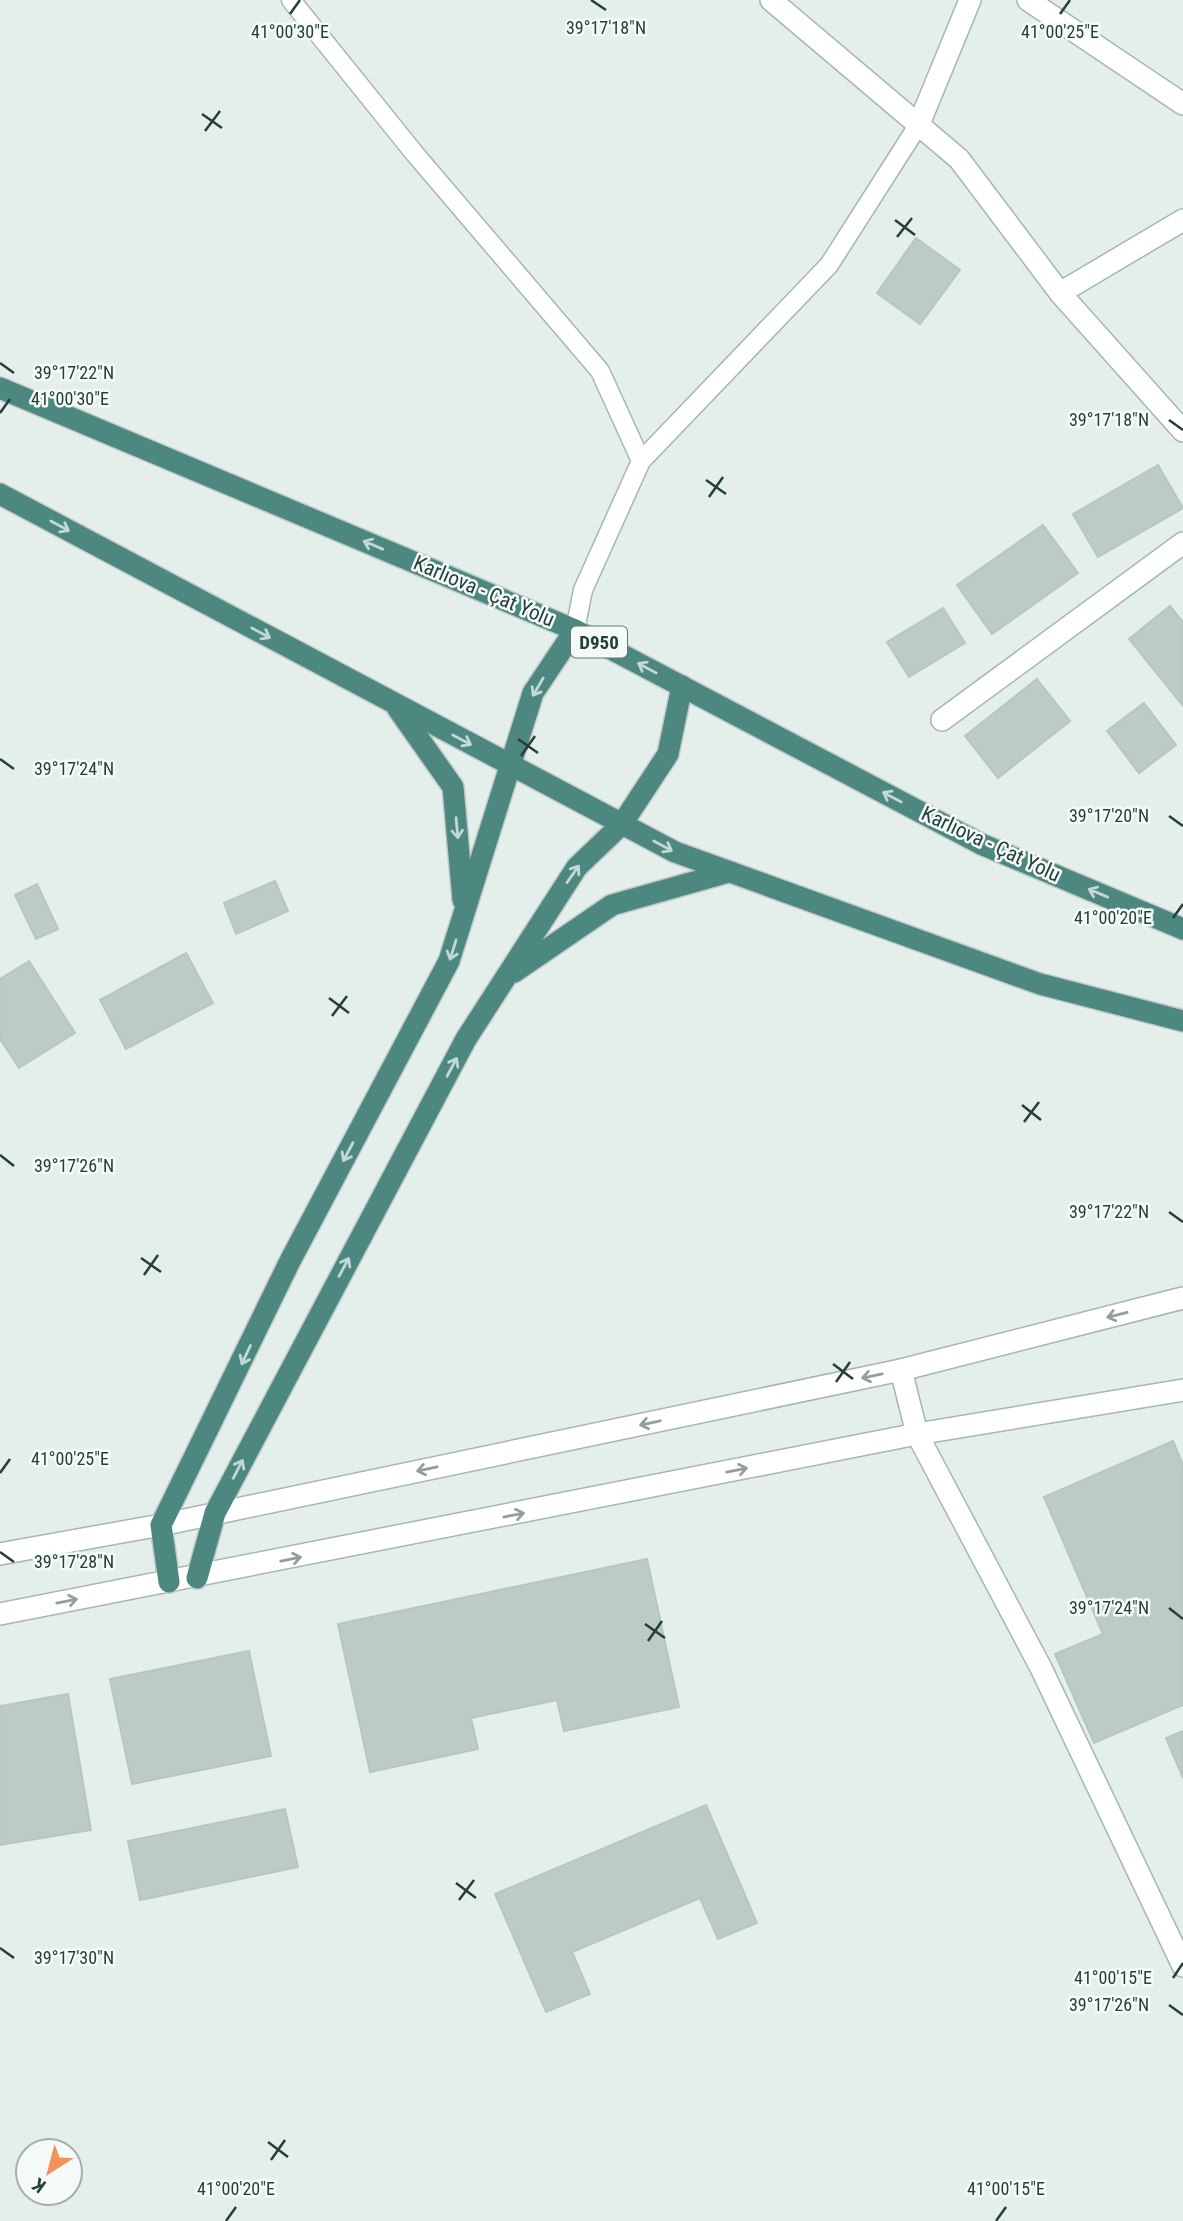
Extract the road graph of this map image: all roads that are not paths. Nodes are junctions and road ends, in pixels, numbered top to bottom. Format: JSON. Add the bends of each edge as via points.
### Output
{"nodes":[{"id":1,"x":291,"y":0,"type":"edge"},
{"id":2,"x":771,"y":0,"type":"edge"},
{"id":3,"x":970,"y":0,"type":"edge"},
{"id":4,"x":1028,"y":0,"type":"edge"},
{"id":5,"x":1183,"y":104,"type":"edge"},
{"id":6,"x":919,"y":124,"type":"junction"},
{"id":7,"x":1183,"y":220,"type":"edge"},
{"id":8,"x":1060,"y":293,"type":"junction"},
{"id":9,"x":0,"y":388,"type":"edge"},
{"id":10,"x":1183,"y":431,"type":"edge"},
{"id":11,"x":641,"y":460,"type":"junction"},
{"id":12,"x":0,"y":494,"type":"edge"},
{"id":13,"x":1183,"y":543,"type":"edge"},
{"id":14,"x":575,"y":630,"type":"junction"},
{"id":15,"x":682,"y":686,"type":"junction"},
{"id":16,"x":395,"y":704,"type":"junction"},
{"id":17,"x":942,"y":720,"type":"dead end"},
{"id":18,"x":509,"y":764,"type":"junction"},
{"id":19,"x":622,"y":824,"type":"junction"},
{"id":20,"x":729,"y":872,"type":"junction"},
{"id":21,"x":464,"y":910,"type":"junction"},
{"id":22,"x":1183,"y":929,"type":"edge"},
{"id":23,"x":506,"y":977,"type":"junction"},
{"id":24,"x":1183,"y":1021,"type":"edge"},
{"id":25,"x":1183,"y":1298,"type":"edge"},
{"id":26,"x":901,"y":1370,"type":"junction"},
{"id":27,"x":1183,"y":1390,"type":"edge"},
{"id":28,"x":917,"y":1434,"type":"junction"},
{"id":29,"x":215,"y":1513,"type":"junction"},
{"id":30,"x":161,"y":1525,"type":"junction"},
{"id":31,"x":0,"y":1554,"type":"edge"},
{"id":32,"x":197,"y":1578,"type":"junction"},
{"id":33,"x":169,"y":1582,"type":"junction"},
{"id":34,"x":0,"y":1614,"type":"edge"},
{"id":35,"x":1183,"y":1966,"type":"edge"}],
"edges":[{"from":1,"to":11,"type":"lane","via":[[600,371]]},
{"from":2,"to":6,"type":"street"},
{"from":3,"to":6,"type":"street"},
{"from":4,"to":5,"type":"street"},
{"from":6,"to":8,"type":"street","via":[[959,159]]},
{"from":6,"to":11,"type":"lane","via":[[828,265]]},
{"from":7,"to":8,"type":"street"},
{"from":8,"to":10,"type":"street"},
{"from":14,"to":9,"type":"highway","name":"Karlıova - Çat Yolu","number":"D950","one_way":true},
{"from":11,"to":14,"type":"lane","via":[[583,590]]},
{"from":12,"to":16,"type":"highway","one_way":true},
{"from":13,"to":17,"type":"street"},
{"from":15,"to":14,"type":"highway","name":"Karlıova - Çat Yolu","number":"D950","one_way":true},
{"from":14,"to":18,"type":"highway","one_way":true,"via":[[533,693]]},
{"from":15,"to":19,"type":"highway","via":[[668,754]]},
{"from":22,"to":15,"type":"highway","name":"Karlıova - Çat Yolu","number":"D950","one_way":true,"via":[[981,844]]},
{"from":16,"to":18,"type":"highway","one_way":true},
{"from":16,"to":21,"type":"highway","one_way":true,"via":[[453,787]]},
{"from":18,"to":19,"type":"highway"},
{"from":18,"to":21,"type":"highway"},
{"from":19,"to":20,"type":"highway","one_way":true,"via":[[675,852]]},
{"from":23,"to":19,"type":"highway","one_way":true,"via":[[577,867]]},
{"from":20,"to":23,"type":"highway","via":[[611,905]]},
{"from":20,"to":24,"type":"highway","via":[[1040,984]]},
{"from":21,"to":30,"type":"highway","one_way":true,"via":[[449,961],[290,1261]]},
{"from":29,"to":23,"type":"highway","one_way":true,"via":[[460,1052]]},
{"from":25,"to":26,"type":"street","one_way":true},
{"from":26,"to":28,"type":"street"},
{"from":26,"to":29,"type":"street","one_way":true},
{"from":27,"to":28,"type":"street"},
{"from":32,"to":28,"type":"street","one_way":true},
{"from":28,"to":35,"type":"street","via":[[1041,1668]]},
{"from":29,"to":30,"type":"street"},
{"from":29,"to":32,"type":"highway"},
{"from":30,"to":31,"type":"street"},
{"from":30,"to":33,"type":"highway"},
{"from":32,"to":33,"type":"street"},
{"from":34,"to":33,"type":"street","one_way":true}]}
